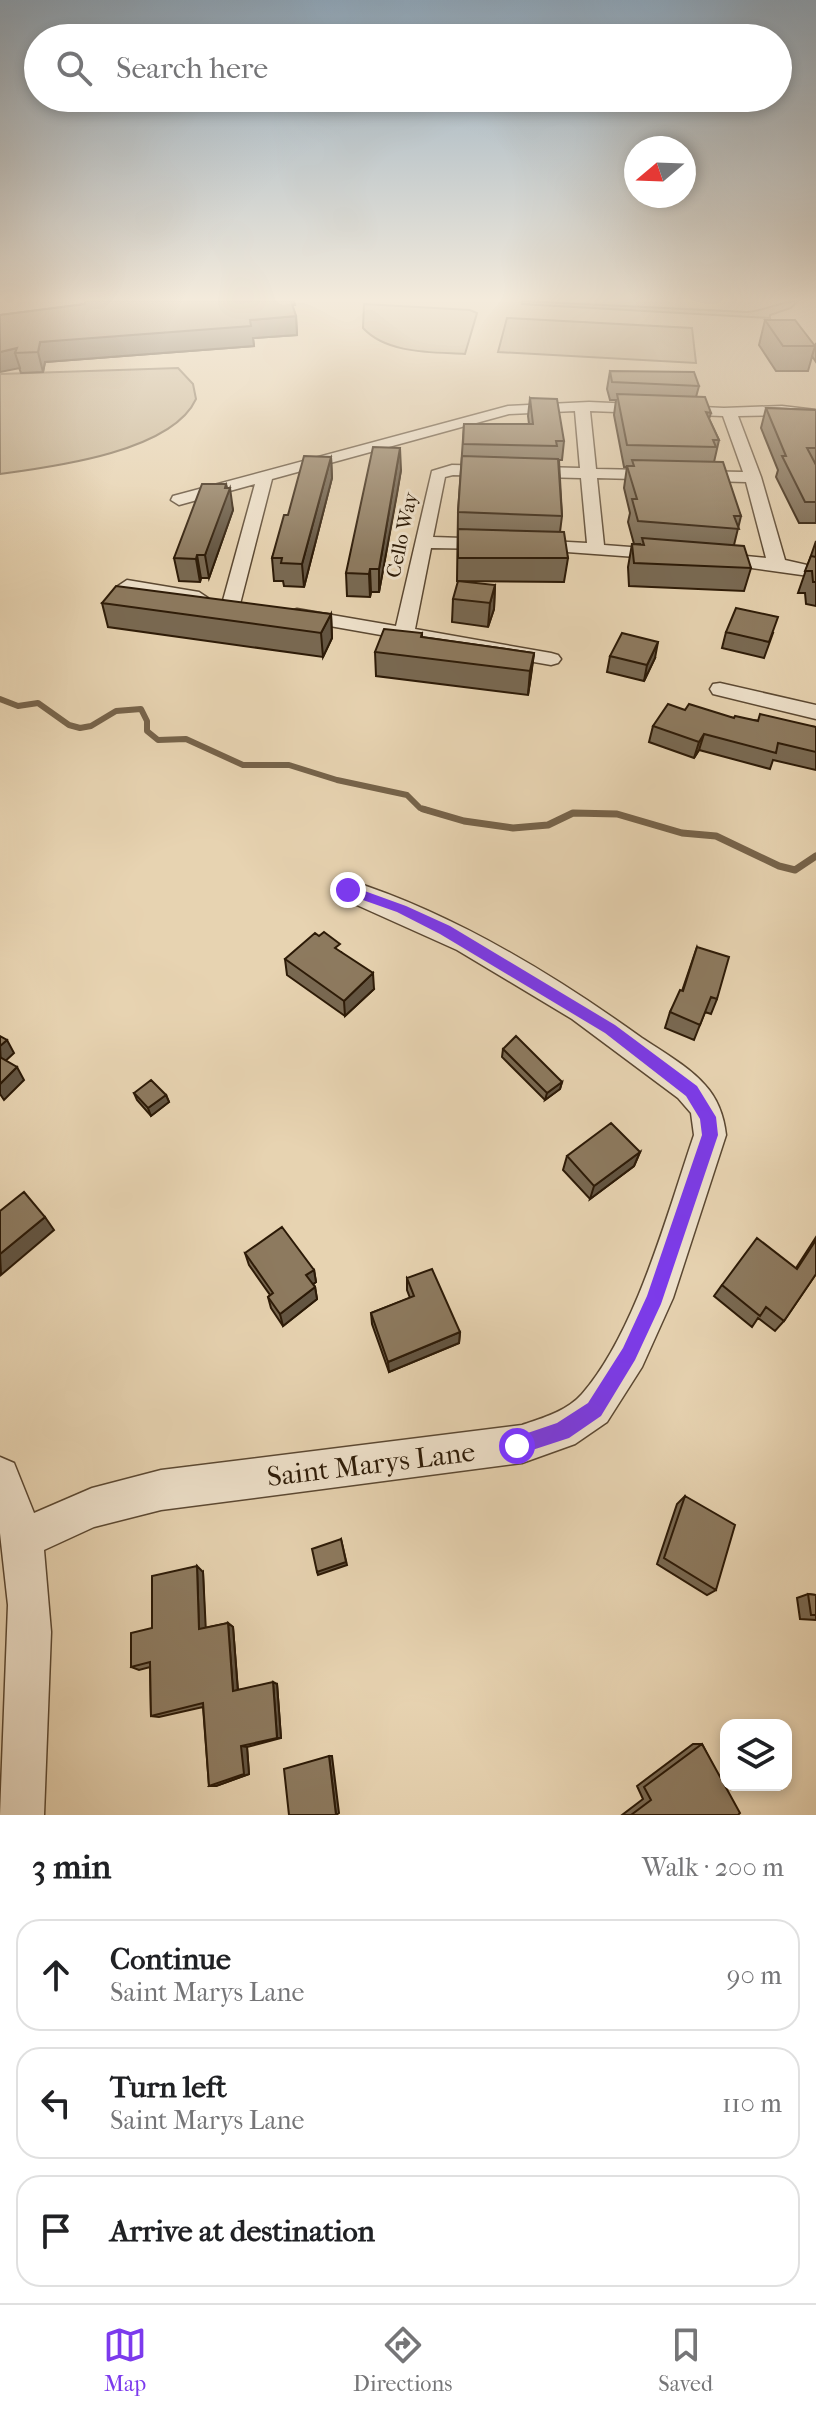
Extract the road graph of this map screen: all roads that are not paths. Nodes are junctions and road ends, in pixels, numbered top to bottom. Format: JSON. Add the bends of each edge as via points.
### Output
{"nodes":[{"id":1,"x":582,"y":408,"type":"junction"},
{"id":2,"x":729,"y":412,"type":"junction"},
{"id":3,"x":816,"y":414,"type":"edge"},
{"id":4,"x":589,"y":473,"type":"junction"},
{"id":5,"x":265,"y":476,"type":"junction"},
{"id":6,"x":753,"y":477,"type":"junction"},
{"id":7,"x":179,"y":500,"type":"dead end"},
{"id":8,"x":423,"y":542,"type":"junction"},
{"id":9,"x":596,"y":548,"type":"junction"},
{"id":10,"x":777,"y":564,"type":"junction"},
{"id":11,"x":816,"y":572,"type":"edge"},
{"id":12,"x":127,"y":586,"type":"edge"},
{"id":13,"x":278,"y":612,"type":"edge"},
{"id":14,"x":404,"y":633,"type":"junction"},
{"id":15,"x":551,"y":659,"type":"dead end"},
{"id":16,"x":720,"y":689,"type":"dead end"},
{"id":17,"x":816,"y":712,"type":"edge"},
{"id":18,"x":348,"y":890,"type":"dead end"},
{"id":19,"x":0,"y":1477,"type":"edge"},
{"id":20,"x":24,"y":1538,"type":"junction"},
{"id":21,"x":21,"y":1815,"type":"edge"}],
"edges":[{"from":1,"to":2,"type":"street"},
{"from":1,"to":4,"type":"street"},
{"from":1,"to":5,"type":"street","via":[[508,410]]},
{"from":2,"to":3,"type":"street","via":[[791,408]]},
{"from":2,"to":6,"type":"street"},
{"from":4,"to":6,"type":"street","name":"Cello Way"},
{"from":4,"to":8,"type":"street","name":"Cello Way","via":[[438,474]]},
{"from":4,"to":9,"type":"street"},
{"from":5,"to":7,"type":"street"},
{"from":5,"to":12,"type":"street","via":[[239,605]]},
{"from":6,"to":10,"type":"street"},
{"from":8,"to":9,"type":"street"},
{"from":8,"to":14,"type":"street","name":"Cello Way"},
{"from":9,"to":10,"type":"street"},
{"from":10,"to":11,"type":"street"},
{"from":13,"to":14,"type":"street"},
{"from":14,"to":15,"type":"street"},
{"from":16,"to":17,"type":"street"},
{"from":18,"to":20,"type":"street","name":"Saint Marys Lane","via":[[445,930],[610,1029],[699,1100],[710,1135],[655,1298],[629,1354],[594,1409],[562,1431],[522,1444],[161,1490],[92,1508]]},
{"from":19,"to":20,"type":"street"},
{"from":20,"to":21,"type":"street","via":[[31,1611]]}]}
